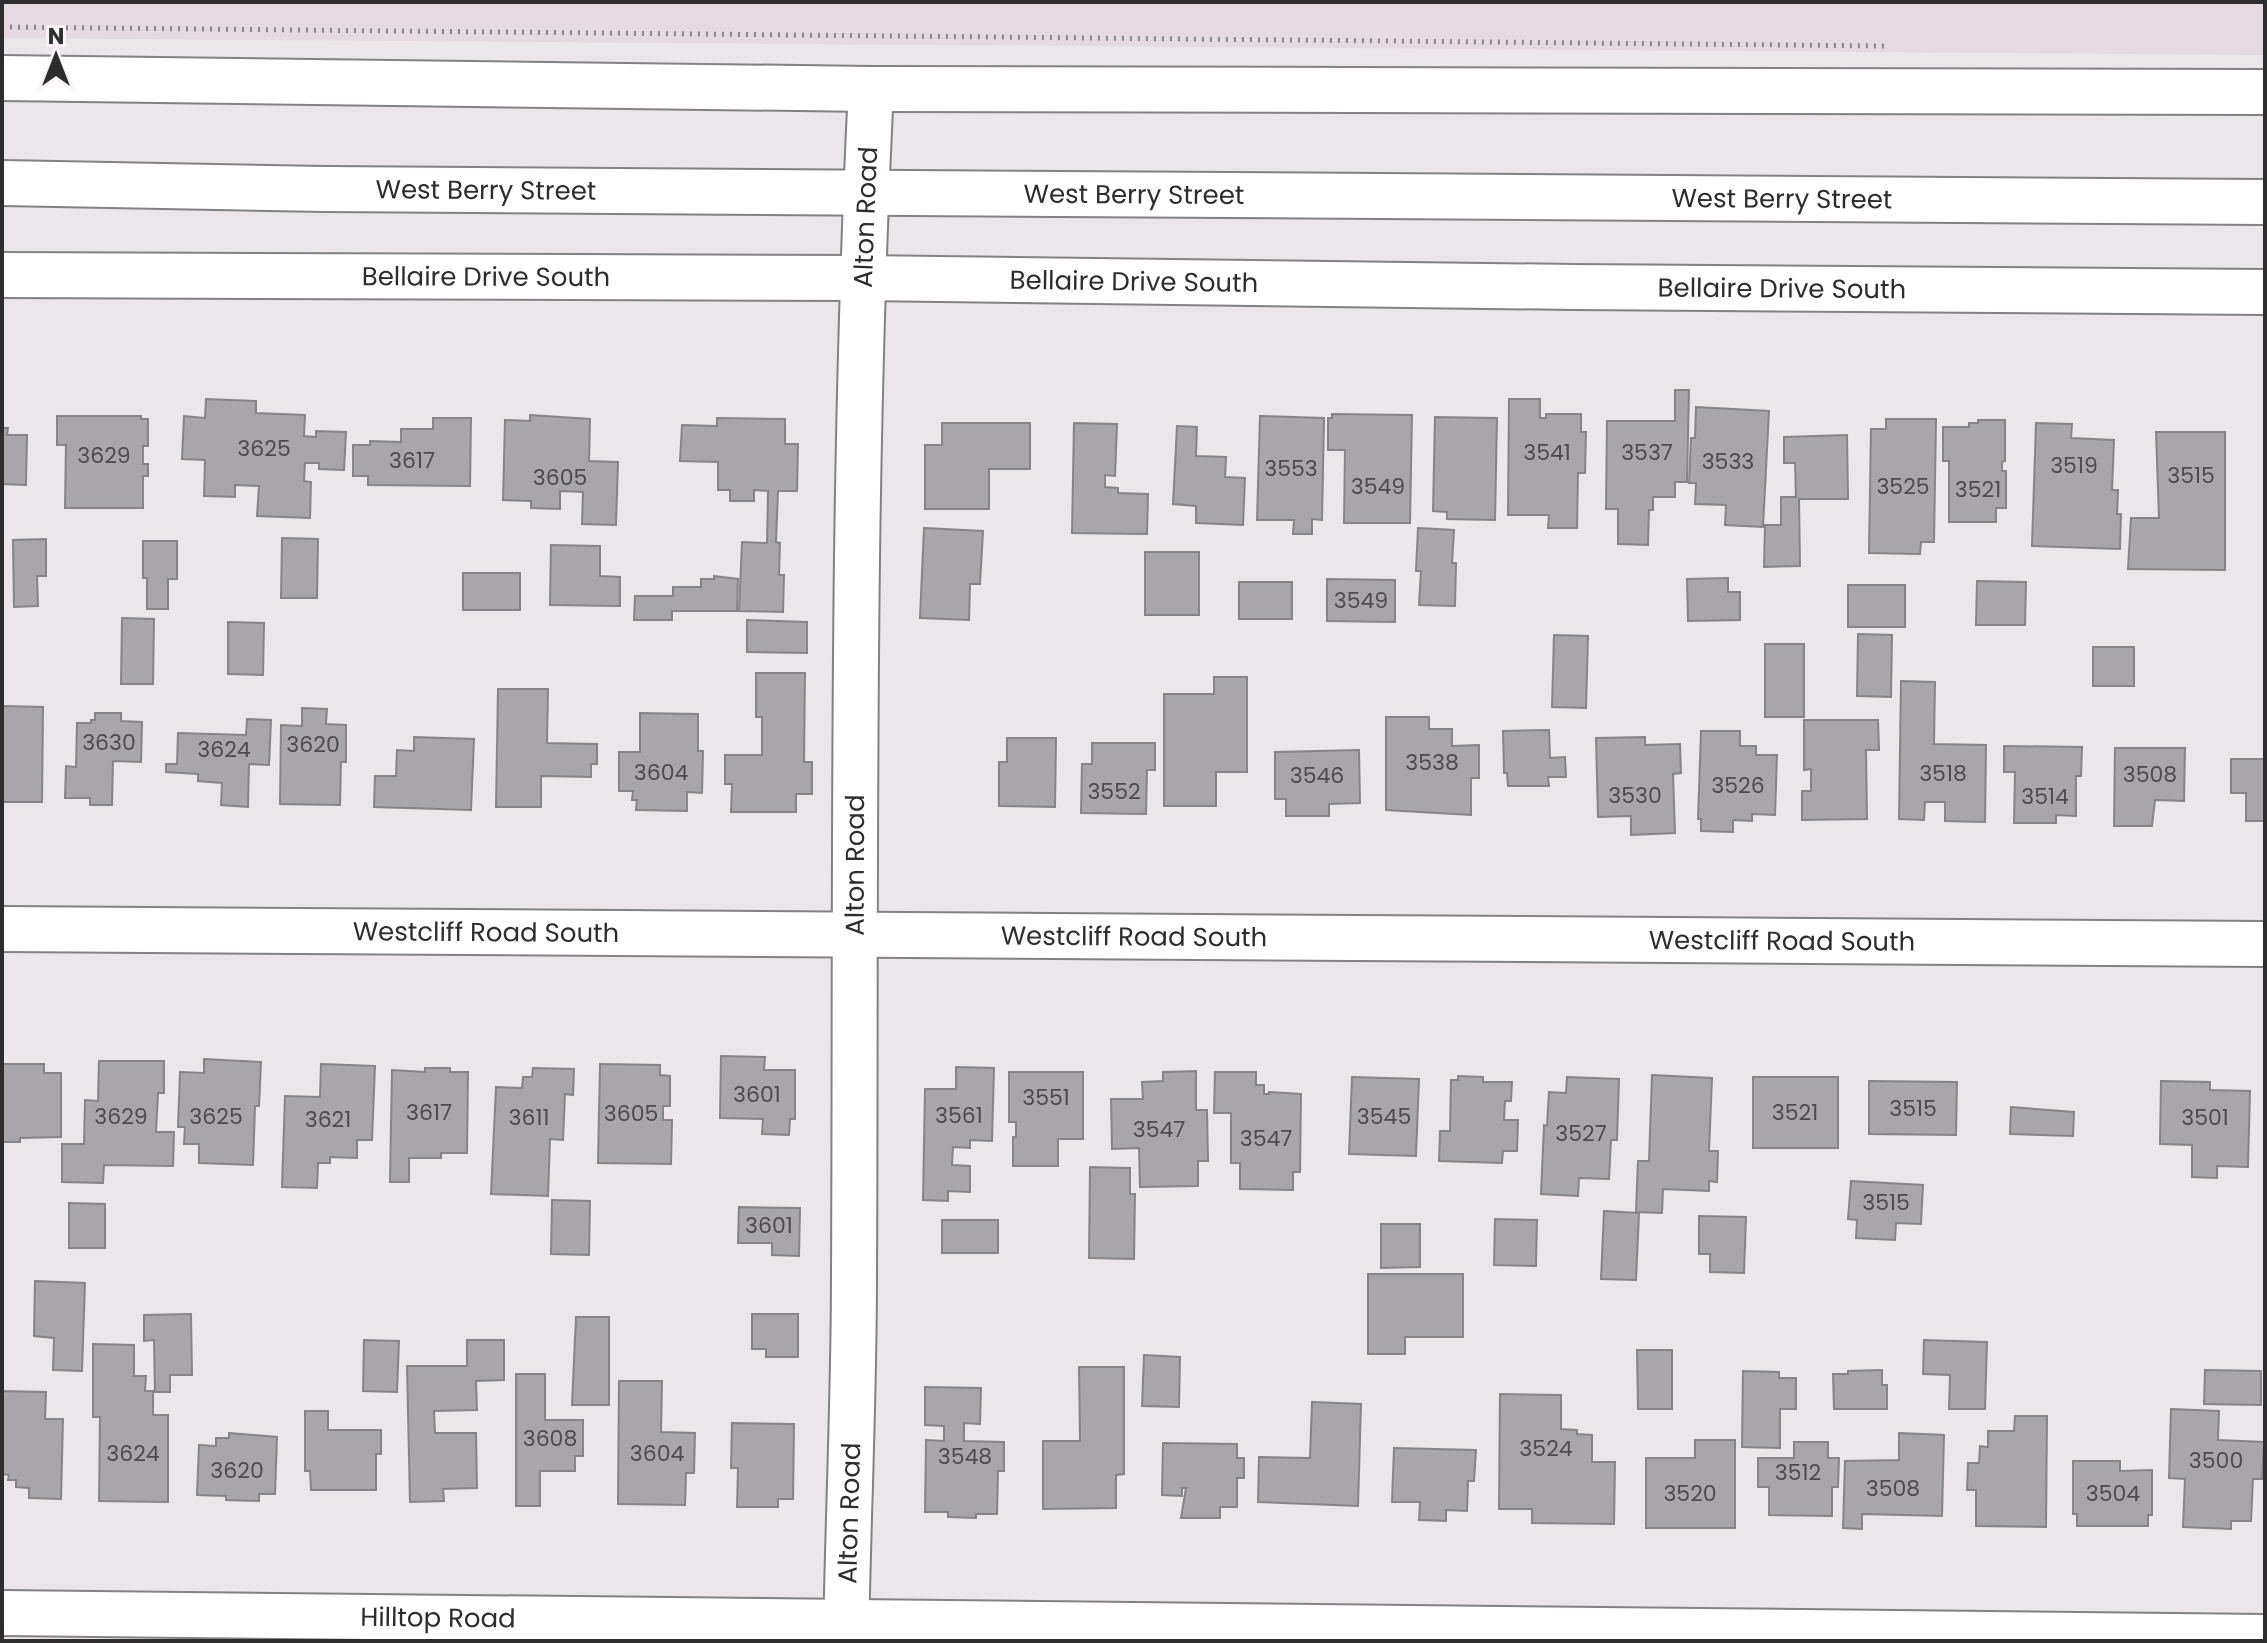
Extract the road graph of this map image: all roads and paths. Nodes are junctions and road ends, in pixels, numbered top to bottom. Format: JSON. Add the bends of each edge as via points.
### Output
{"nodes":[{"id":1,"x":2,"y":27,"type":"edge"},
{"id":2,"x":1899,"y":47,"type":"dead end"},
{"id":3,"x":2,"y":78,"type":"edge"},
{"id":4,"x":871,"y":89,"type":"junction"},
{"id":5,"x":2265,"y":92,"type":"edge"},
{"id":6,"x":2,"y":183,"type":"edge"},
{"id":7,"x":866,"y":192,"type":"junction"},
{"id":8,"x":2265,"y":202,"type":"edge"},
{"id":9,"x":2,"y":275,"type":"edge"},
{"id":10,"x":862,"y":278,"type":"junction"},
{"id":11,"x":2265,"y":292,"type":"edge"},
{"id":12,"x":2,"y":929,"type":"edge"},
{"id":13,"x":854,"y":936,"type":"junction"},
{"id":14,"x":2265,"y":944,"type":"edge"},
{"id":15,"x":2,"y":1613,"type":"edge"},
{"id":16,"x":846,"y":1632,"type":"edge"},
{"id":17,"x":2265,"y":1637,"type":"edge"}],
"edges":[{"from":1,"to":2,"type":"path"},
{"from":3,"to":4,"type":"street"},
{"from":4,"to":5,"type":"street"},
{"from":4,"to":7,"type":"street","name":"Alton Road"},
{"from":6,"to":7,"type":"street","name":"West Berry Street"},
{"from":7,"to":8,"type":"street","name":"West Berry Street"},
{"from":7,"to":10,"type":"street","name":"Alton Road"},
{"from":9,"to":10,"type":"street","name":"Bellaire Drive South"},
{"from":10,"to":11,"type":"street","name":"Bellaire Drive South"},
{"from":10,"to":13,"type":"street","name":"Alton Road"},
{"from":12,"to":13,"type":"street","name":"Westcliff Road South"},
{"from":13,"to":14,"type":"street","name":"Westcliff Road South"},
{"from":13,"to":16,"type":"street","name":"Alton Road"},
{"from":15,"to":16,"type":"street","name":"Hilltop Road"},
{"from":16,"to":17,"type":"street","name":"Hilltop Road"}]}
